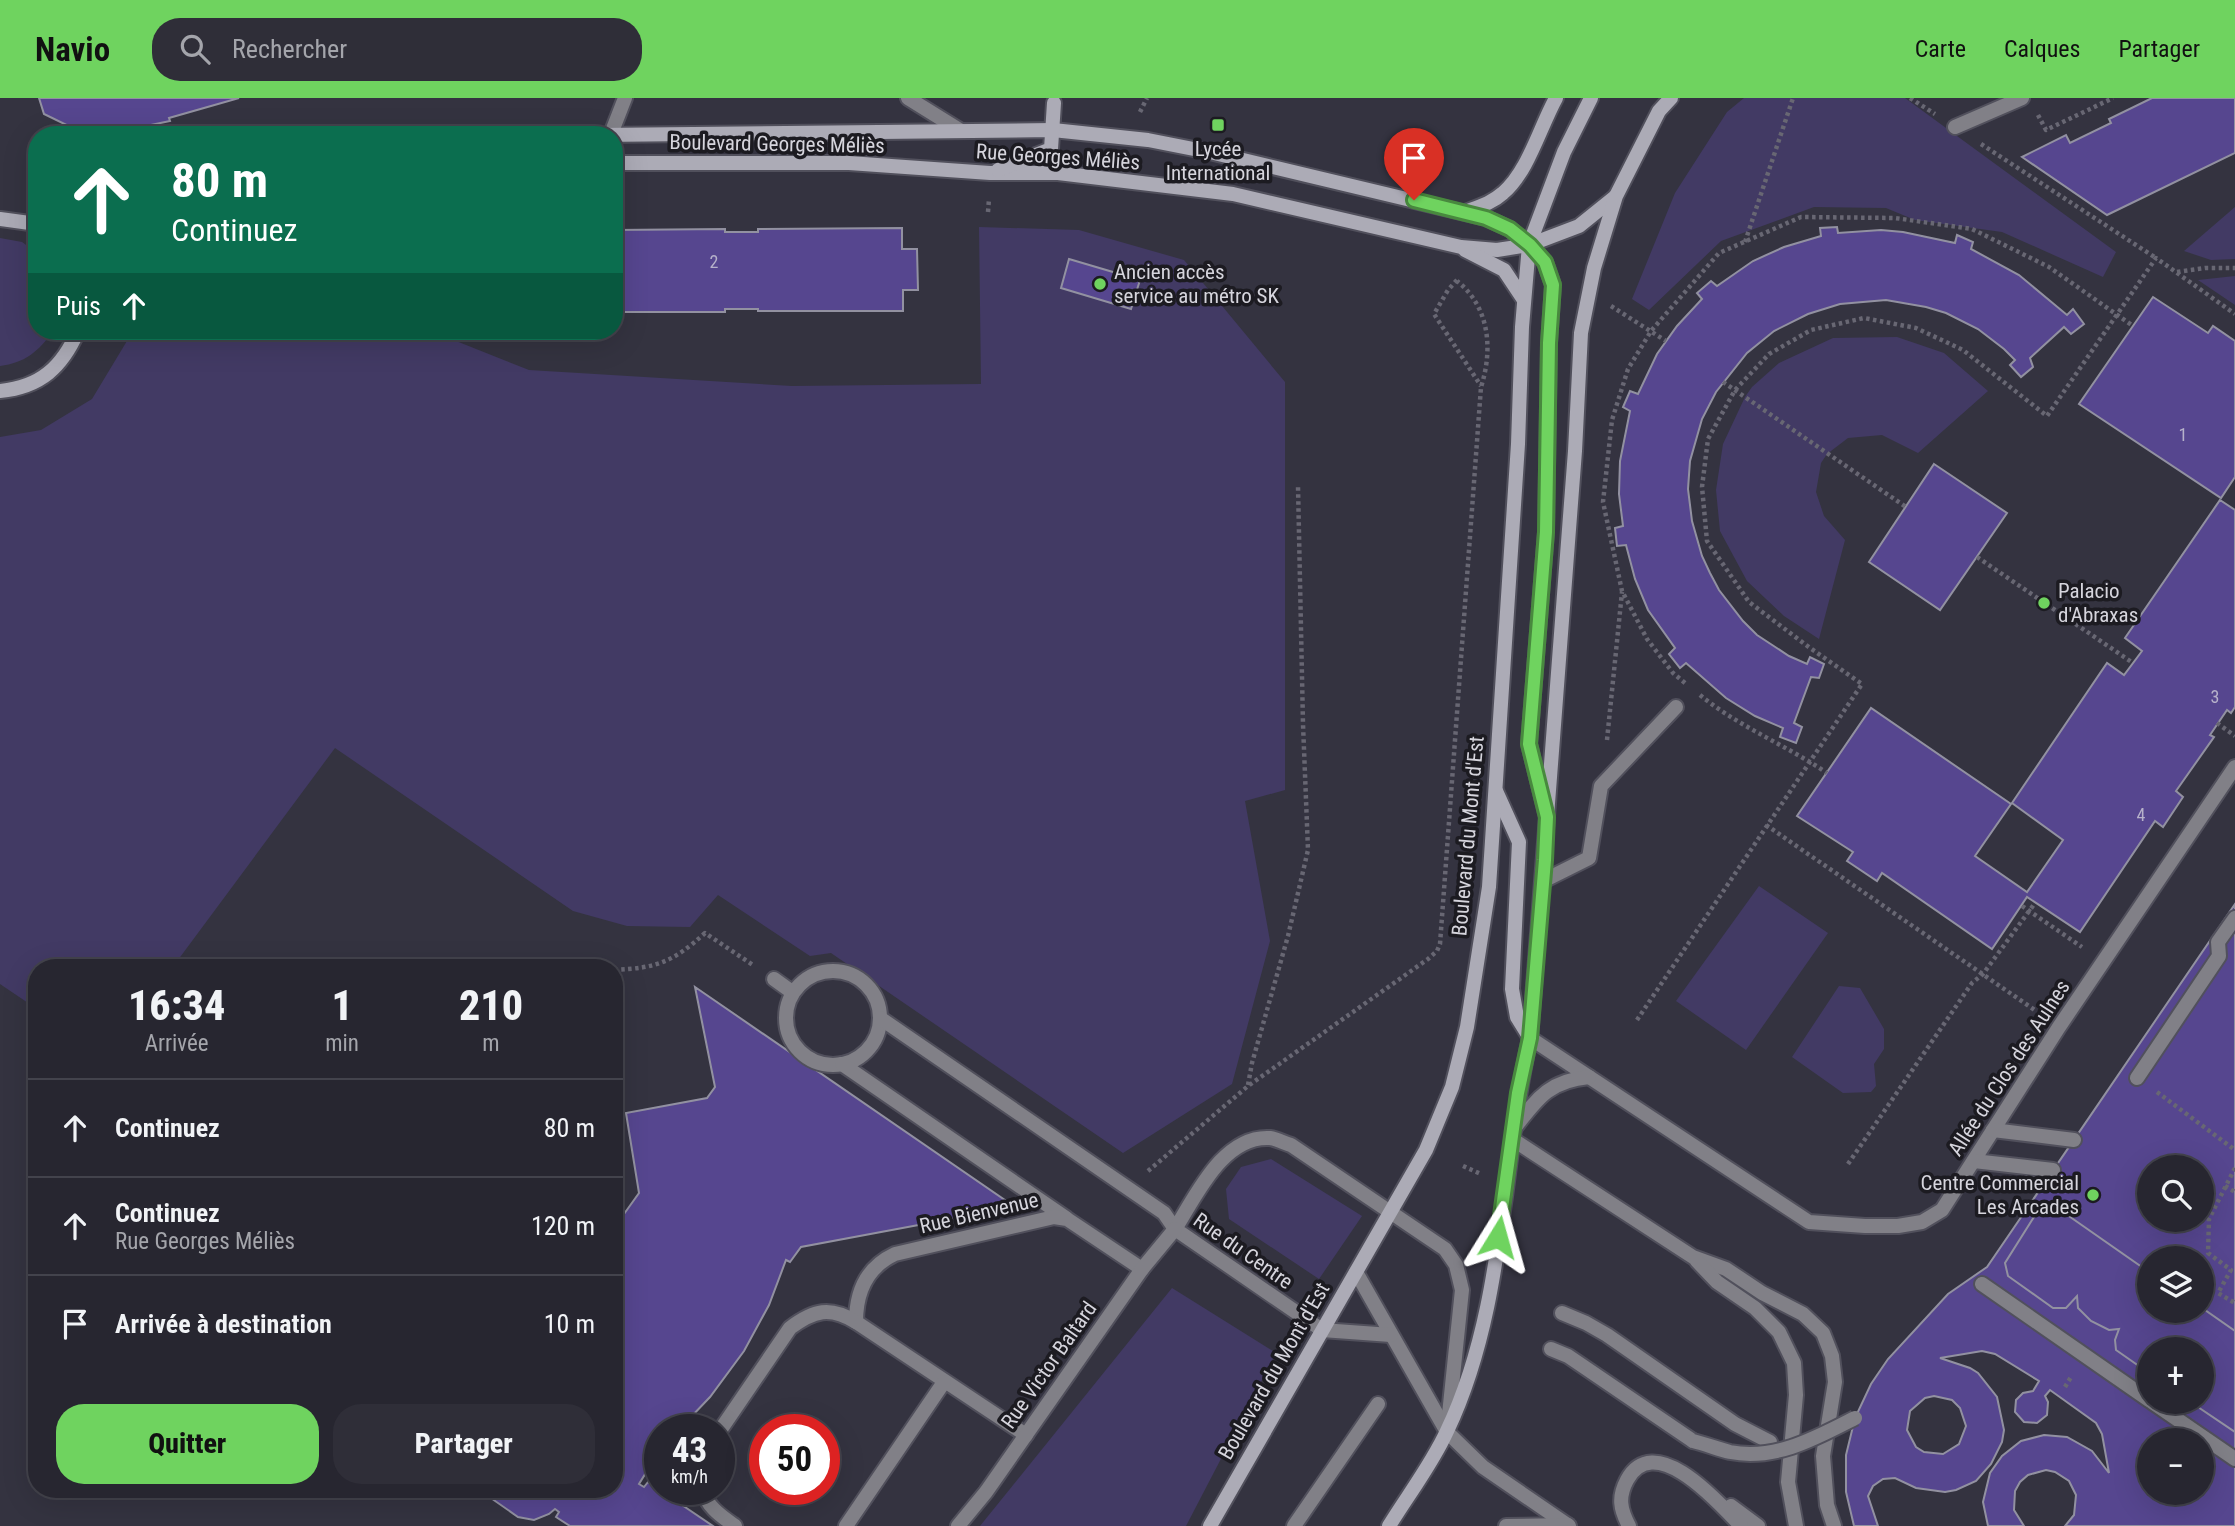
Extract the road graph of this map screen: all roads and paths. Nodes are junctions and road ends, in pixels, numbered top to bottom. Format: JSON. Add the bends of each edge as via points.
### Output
{"nodes":[{"id":1,"x":625,"y":98,"type":"edge"},
{"id":2,"x":908,"y":98,"type":"edge"},
{"id":3,"x":1147,"y":98,"type":"edge"},
{"id":4,"x":1556,"y":98,"type":"edge"},
{"id":5,"x":1591,"y":98,"type":"edge"},
{"id":6,"x":1671,"y":98,"type":"edge"},
{"id":7,"x":1793,"y":98,"type":"edge"},
{"id":8,"x":1910,"y":98,"type":"edge"},
{"id":9,"x":2022,"y":98,"type":"edge"},
{"id":10,"x":2113,"y":98,"type":"edge"},
{"id":11,"x":1054,"y":100,"type":"edge"},
{"id":12,"x":2036,"y":108,"type":"dead end"},
{"id":13,"x":1140,"y":112,"type":"dead end"},
{"id":14,"x":614,"y":126,"type":"edge"},
{"id":15,"x":1955,"y":127,"type":"junction"},
{"id":16,"x":1053,"y":130,"type":"junction"},
{"id":17,"x":934,"y":131,"type":"joint"},
{"id":18,"x":961,"y":131,"type":"junction"},
{"id":19,"x":623,"y":134,"type":"edge"},
{"id":20,"x":623,"y":163,"type":"edge"},
{"id":21,"x":940,"y":169,"type":"joint"},
{"id":22,"x":990,"y":173,"type":"junction"},
{"id":23,"x":989,"y":193,"type":"dead end"},
{"id":24,"x":1616,"y":196,"type":"junction"},
{"id":25,"x":989,"y":212,"type":"dead end"},
{"id":26,"x":1464,"y":212,"type":"junction"},
{"id":27,"x":0,"y":219,"type":"edge"},
{"id":28,"x":20,"y":222,"type":"junction"},
{"id":29,"x":28,"y":223,"type":"edge"},
{"id":30,"x":28,"y":226,"type":"edge"},
{"id":31,"x":1745,"y":242,"type":"junction"},
{"id":32,"x":1530,"y":245,"type":"junction"},
{"id":33,"x":1461,"y":247,"type":"junction"},
{"id":34,"x":2156,"y":258,"type":"junction"},
{"id":35,"x":2235,"y":268,"type":"edge"},
{"id":36,"x":2175,"y":272,"type":"junction"},
{"id":37,"x":1589,"y":293,"type":"junction"},
{"id":38,"x":1524,"y":300,"type":"junction"},
{"id":39,"x":2235,"y":314,"type":"edge"},
{"id":40,"x":2118,"y":315,"type":"junction"},
{"id":41,"x":1484,"y":323,"type":"junction"},
{"id":42,"x":1492,"y":324,"type":"dead end"},
{"id":43,"x":2133,"y":326,"type":"dead end"},
{"id":44,"x":1651,"y":331,"type":"junction"},
{"id":45,"x":74,"y":340,"type":"edge"},
{"id":46,"x":1665,"y":341,"type":"dead end"},
{"id":47,"x":1723,"y":382,"type":"dead end"},
{"id":48,"x":1482,"y":387,"type":"junction"},
{"id":49,"x":1735,"y":390,"type":"junction"},
{"id":50,"x":0,"y":391,"type":"edge"},
{"id":51,"x":1298,"y":486,"type":"dead end"},
{"id":52,"x":1906,"y":507,"type":"dead end"},
{"id":53,"x":1977,"y":557,"type":"dead end"},
{"id":54,"x":1622,"y":592,"type":"junction"},
{"id":55,"x":2133,"y":663,"type":"dead end"},
{"id":56,"x":1676,"y":707,"type":"dead end"},
{"id":57,"x":2217,"y":723,"type":"dead end"},
{"id":58,"x":2235,"y":736,"type":"edge"},
{"id":59,"x":1810,"y":761,"type":"junction"},
{"id":60,"x":2235,"y":766,"type":"edge"},
{"id":61,"x":1827,"y":773,"type":"dead end"},
{"id":62,"x":1601,"y":786,"type":"junction"},
{"id":63,"x":1495,"y":790,"type":"junction"},
{"id":64,"x":1547,"y":817,"type":"junction"},
{"id":65,"x":1766,"y":825,"type":"junction"},
{"id":66,"x":1543,"y":881,"type":"junction"},
{"id":67,"x":2035,"y":903,"type":"dead end"},
{"id":68,"x":2022,"y":906,"type":"dead end"},
{"id":69,"x":2029,"y":911,"type":"junction"},
{"id":70,"x":2235,"y":918,"type":"edge"},
{"id":71,"x":2103,"y":962,"type":"junction"},
{"id":72,"x":623,"y":969,"type":"edge"},
{"id":73,"x":1983,"y":974,"type":"junction"},
{"id":74,"x":774,"y":979,"type":"joint"},
{"id":75,"x":792,"y":992,"type":"junction"},
{"id":76,"x":880,"y":1018,"type":"junction"},
{"id":77,"x":1637,"y":1020,"type":"dead end"},
{"id":78,"x":2059,"y":1027,"type":"junction"},
{"id":79,"x":1530,"y":1038,"type":"junction"},
{"id":80,"x":842,"y":1064,"type":"junction"},
{"id":81,"x":1589,"y":1077,"type":"junction"},
{"id":82,"x":2137,"y":1078,"type":"joint"},
{"id":83,"x":1248,"y":1086,"type":"junction"},
{"id":84,"x":1993,"y":1130,"type":"junction"},
{"id":85,"x":1513,"y":1135,"type":"junction"},
{"id":86,"x":2074,"y":1140,"type":"dead end"},
{"id":87,"x":2235,"y":1150,"type":"edge"},
{"id":88,"x":1973,"y":1161,"type":"junction"},
{"id":89,"x":1848,"y":1164,"type":"dead end"},
{"id":90,"x":2235,"y":1168,"type":"edge"},
{"id":91,"x":2053,"y":1170,"type":"dead end"},
{"id":92,"x":1148,"y":1171,"type":"dead end"},
{"id":93,"x":2225,"y":1186,"type":"junction"},
{"id":94,"x":2235,"y":1192,"type":"edge"},
{"id":95,"x":1390,"y":1212,"type":"junction"},
{"id":96,"x":1067,"y":1219,"type":"junction"},
{"id":97,"x":1175,"y":1229,"type":"junction"},
{"id":98,"x":1693,"y":1257,"type":"junction"},
{"id":99,"x":1142,"y":1269,"type":"junction"},
{"id":100,"x":1356,"y":1272,"type":"junction"},
{"id":101,"x":1982,"y":1284,"type":"dead end"},
{"id":102,"x":2235,"y":1304,"type":"edge"},
{"id":103,"x":1562,"y":1313,"type":"dead end"},
{"id":104,"x":856,"y":1322,"type":"junction"},
{"id":105,"x":1322,"y":1330,"type":"junction"},
{"id":106,"x":1391,"y":1335,"type":"junction"},
{"id":107,"x":1551,"y":1349,"type":"dead end"},
{"id":108,"x":944,"y":1382,"type":"junction"},
{"id":109,"x":2137,"y":1391,"type":"edge"},
{"id":110,"x":1378,"y":1404,"type":"dead end"},
{"id":111,"x":731,"y":1414,"type":"edge"},
{"id":112,"x":2170,"y":1414,"type":"edge"},
{"id":113,"x":1855,"y":1418,"type":"dead end"},
{"id":114,"x":1447,"y":1432,"type":"junction"},
{"id":115,"x":1026,"y":1435,"type":"junction"},
{"id":116,"x":1770,"y":1442,"type":"dead end"},
{"id":117,"x":2235,"y":1459,"type":"edge"},
{"id":118,"x":1707,"y":1489,"type":"junction"},
{"id":119,"x":711,"y":1505,"type":"edge"},
{"id":120,"x":735,"y":1526,"type":"edge"},
{"id":121,"x":846,"y":1526,"type":"edge"},
{"id":122,"x":958,"y":1526,"type":"edge"},
{"id":123,"x":1210,"y":1526,"type":"edge"},
{"id":124,"x":1294,"y":1526,"type":"edge"},
{"id":125,"x":1389,"y":1526,"type":"edge"},
{"id":126,"x":1506,"y":1526,"type":"edge"},
{"id":127,"x":1568,"y":1526,"type":"edge"},
{"id":128,"x":1629,"y":1526,"type":"edge"},
{"id":129,"x":1741,"y":1526,"type":"edge"},
{"id":130,"x":1758,"y":1526,"type":"edge"},
{"id":131,"x":1796,"y":1526,"type":"edge"},
{"id":132,"x":1834,"y":1526,"type":"edge"}],
"edges":[{"from":1,"to":14,"type":"street"},
{"from":2,"to":18,"type":"street"},
{"from":3,"to":13,"type":"path"},
{"from":4,"to":26,"type":"main road","via":[[1529,157],[1505,192]]},
{"from":5,"to":32,"type":"main road","name":"Boulevard du Mont d'Est","via":[[1564,152]]},
{"from":6,"to":24,"type":"main road","via":[[1659,111]]},
{"from":7,"to":31,"type":"path"},
{"from":8,"to":15,"type":"path"},
{"from":9,"to":15,"type":"street"},
{"from":10,"to":12,"type":"path","via":[[2046,130]]},
{"from":11,"to":16,"type":"main road"},
{"from":15,"to":34,"type":"path"},
{"from":16,"to":18,"type":"main road","name":"Rue Georges Méliès"},
{"from":16,"to":22,"type":"main road","via":[[1051,149]]},
{"from":16,"to":26,"type":"main road","name":"Rue Georges Méliès","via":[[1148,140],[1214,153]]},
{"from":17,"to":18,"type":"main road","name":"Rue Georges Méliès"},
{"from":17,"to":19,"type":"main road","name":"Boulevard Georges Méliès"},
{"from":20,"to":21,"type":"main road","name":"Boulevard Georges Méliès","via":[[849,163]]},
{"from":21,"to":22,"type":"main road","name":"Rue Georges Méliès"},
{"from":22,"to":33,"type":"main road","name":"Rue Georges Méliès","via":[[1058,173],[1233,194]]},
{"from":23,"to":25,"type":"path"},
{"from":24,"to":32,"type":"main road","via":[[1580,226]]},
{"from":24,"to":37,"type":"main road"},
{"from":26,"to":32,"type":"main road","name":"Rue Georges Méliès","via":[[1510,229]]},
{"from":27,"to":28,"type":"main road"},
{"from":28,"to":29,"type":"main road"},
{"from":28,"to":30,"type":"main road"},
{"from":31,"to":40,"type":"path","via":[[1801,218],[1895,218],[1972,229],[2049,267]]},
{"from":31,"to":44,"type":"path","via":[[1719,253]]},
{"from":32,"to":33,"type":"main road","via":[[1497,250]]},
{"from":32,"to":38,"type":"main road","name":"Boulevard du Mont d'Est"},
{"from":32,"to":64,"type":"main road","via":[[1545,262],[1553,285],[1546,532],[1529,744]]},
{"from":33,"to":38,"type":"main road","via":[[1504,270]]},
{"from":34,"to":36,"type":"path"},
{"from":34,"to":40,"type":"path"},
{"from":35,"to":36,"type":"path"},
{"from":36,"to":39,"type":"path"},
{"from":37,"to":44,"type":"path"},
{"from":37,"to":64,"type":"main road","via":[[1579,347]]},
{"from":38,"to":63,"type":"main road","name":"Boulevard du Mont d'Est"},
{"from":40,"to":43,"type":"path"},
{"from":40,"to":49,"type":"path","via":[[2047,416],[1963,350],[1916,328],[1864,318],[1811,330],[1769,354]]},
{"from":41,"to":42,"type":"path"},
{"from":41,"to":48,"type":"path","via":[[1489,345]]},
{"from":41,"to":48,"type":"path","via":[[1467,289],[1457,281],[1434,314]]},
{"from":44,"to":46,"type":"path"},
{"from":44,"to":54,"type":"path","via":[[1628,369],[1612,420],[1602,502]]},
{"from":45,"to":50,"type":"main road","via":[[45,377],[20,389]]},
{"from":47,"to":49,"type":"path"},
{"from":48,"to":83,"type":"path","via":[[1440,944],[1429,959]]},
{"from":49,"to":52,"type":"path"},
{"from":49,"to":59,"type":"path","via":[[1708,439],[1702,487],[1707,541],[1749,602],[1863,684]]},
{"from":51,"to":83,"type":"path","via":[[1308,850]]},
{"from":53,"to":55,"type":"path"},
{"from":54,"to":59,"type":"path","via":[[1647,639],[1673,673],[1724,715]]},
{"from":54,"to":62,"type":"path"},
{"from":56,"to":62,"type":"street"},
{"from":57,"to":58,"type":"path"},
{"from":59,"to":61,"type":"path"},
{"from":59,"to":65,"type":"path"},
{"from":60,"to":71,"type":"street","name":"Allée du Clos des Aulnes"},
{"from":62,"to":66,"type":"street","via":[[1589,858]]},
{"from":63,"to":79,"type":"main road","via":[[1519,842],[1512,989],[1517,1017]]},
{"from":63,"to":95,"type":"main road","name":"Boulevard du Mont d'Est","via":[[1489,887],[1467,1027],[1452,1087],[1426,1150]]},
{"from":64,"to":66,"type":"main road"},
{"from":65,"to":73,"type":"path"},
{"from":65,"to":77,"type":"path"},
{"from":66,"to":79,"type":"main road"},
{"from":67,"to":69,"type":"path"},
{"from":68,"to":69,"type":"path"},
{"from":69,"to":71,"type":"path"},
{"from":69,"to":73,"type":"path"},
{"from":70,"to":82,"type":"street","via":[[2218,942],[2219,956]]},
{"from":71,"to":78,"type":"street","name":"Allée du Clos des Aulnes"},
{"from":72,"to":74,"type":"path","via":[[664,963],[705,933]]},
{"from":73,"to":78,"type":"path"},
{"from":73,"to":89,"type":"path","via":[[1972,983]]},
{"from":74,"to":75,"type":"street"},
{"from":75,"to":76,"type":"street","via":[[818,972],[851,974],[875,996]]},
{"from":75,"to":80,"type":"street","via":[[785,1021],[796,1048],[821,1064]]},
{"from":76,"to":80,"type":"street","via":[[873,1044],[863,1055]]},
{"from":76,"to":97,"type":"street","via":[[1164,1213]]},
{"from":78,"to":84,"type":"street","name":"Allée du Clos des Aulnes"},
{"from":79,"to":81,"type":"street","name":"Allée du Clos des Aulnes"},
{"from":79,"to":85,"type":"main road"},
{"from":80,"to":96,"type":"street"},
{"from":81,"to":85,"type":"street","via":[[1570,1079],[1538,1097]]},
{"from":81,"to":88,"type":"street","name":"Allée du Clos des Aulnes","via":[[1809,1222],[1865,1226],[1922,1222],[1942,1210]]},
{"from":82,"to":87,"type":"path"},
{"from":83,"to":92,"type":"path"},
{"from":84,"to":86,"type":"street"},
{"from":84,"to":88,"type":"street","name":"Allée du Clos des Aulnes"},
{"from":85,"to":98,"type":"street"},
{"from":85,"to":114,"type":"main road","via":[[1485,1314]]},
{"from":88,"to":91,"type":"street"},
{"from":90,"to":93,"type":"path"},
{"from":93,"to":94,"type":"path"},
{"from":93,"to":102,"type":"path","via":[[2209,1219],[2208,1253],[2231,1270],[2218,1293]]},
{"from":95,"to":97,"type":"street","name":"Rue du Centre","via":[[1291,1145],[1271,1138],[1247,1143],[1221,1158]]},
{"from":95,"to":100,"type":"main road","name":"Boulevard du Mont d'Est"},
{"from":95,"to":114,"type":"street","via":[[1445,1249],[1456,1265],[1462,1290]]},
{"from":96,"to":99,"type":"street","name":"Rue Bienvenue"},
{"from":96,"to":104,"type":"street","name":"Rue Bienvenue","via":[[1054,1217],[895,1254],[869,1273],[856,1303]]},
{"from":97,"to":99,"type":"street","name":"Rue Victor Baltard"},
{"from":97,"to":105,"type":"street","name":"Rue du Centre"},
{"from":98,"to":131,"type":"street","via":[[1779,1332],[1794,1363],[1796,1395],[1788,1482]]},
{"from":98,"to":132,"type":"street","via":[[1726,1269],[1803,1314],[1823,1333],[1835,1382],[1823,1456],[1827,1505]]},
{"from":99,"to":115,"type":"street","name":"Rue Victor Baltard"},
{"from":100,"to":105,"type":"main road","name":"Boulevard du Mont d'Est"},
{"from":100,"to":106,"type":"street"},
{"from":101,"to":109,"type":"street"},
{"from":103,"to":116,"type":"street","via":[[1607,1335],[1735,1424]]},
{"from":104,"to":108,"type":"street"},
{"from":104,"to":111,"type":"street","via":[[842,1313],[823,1311],[803,1318],[790,1328]]},
{"from":105,"to":106,"type":"street"},
{"from":105,"to":123,"type":"main road","name":"Boulevard du Mont d'Est"},
{"from":106,"to":114,"type":"street"},
{"from":107,"to":113,"type":"street","bridge":true,"via":[[1693,1441],[1733,1452],[1775,1452],[1805,1444]]},
{"from":108,"to":115,"type":"street"},
{"from":108,"to":121,"type":"street"},
{"from":110,"to":124,"type":"street"},
{"from":112,"to":117,"type":"street"},
{"from":114,"to":125,"type":"main road"},
{"from":114,"to":127,"type":"street","via":[[1483,1467]]},
{"from":115,"to":122,"type":"street","name":"Rue Victor Baltard"},
{"from":118,"to":128,"type":"street","via":[[1671,1466],[1650,1463],[1632,1472],[1621,1491],[1621,1510]]},
{"from":118,"to":129,"type":"street"},
{"from":118,"to":130,"type":"street"},
{"from":119,"to":120,"type":"street"},
{"from":126,"to":127,"type":"street"}]}
